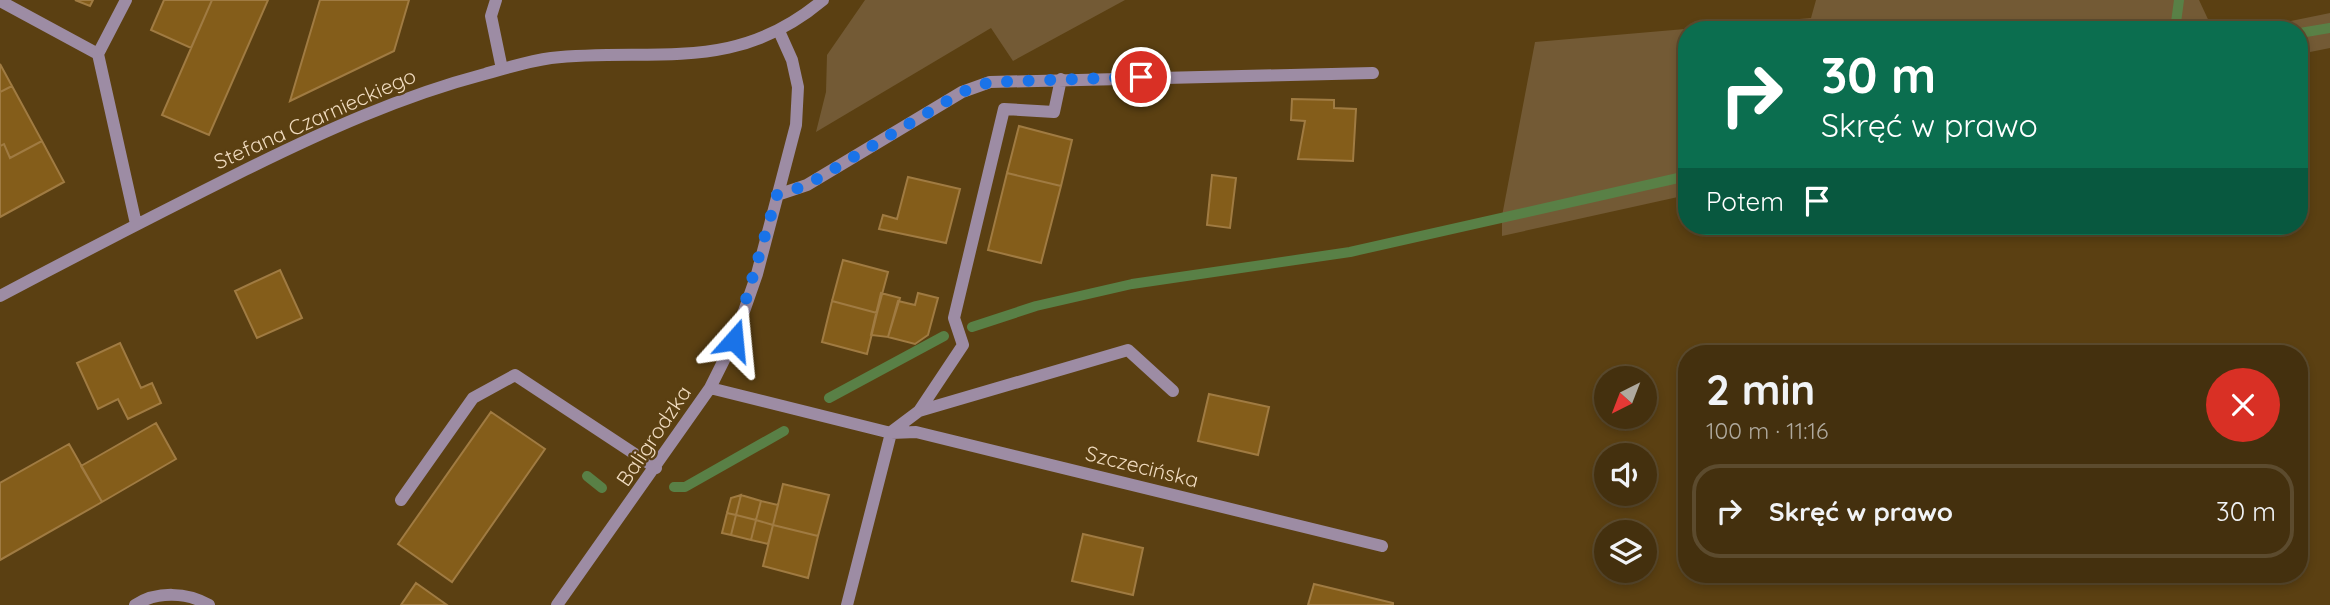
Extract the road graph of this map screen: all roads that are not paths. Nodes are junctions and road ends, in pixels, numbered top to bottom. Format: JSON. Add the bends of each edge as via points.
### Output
{"nodes":[{"id":1,"x":126,"y":0,"type":"edge"},
{"id":2,"x":496,"y":0,"type":"edge"},
{"id":3,"x":823,"y":0,"type":"edge"},
{"id":4,"x":0,"y":1,"type":"edge"},
{"id":5,"x":779,"y":32,"type":"junction"},
{"id":6,"x":98,"y":54,"type":"junction"},
{"id":7,"x":502,"y":69,"type":"junction"},
{"id":8,"x":1373,"y":73,"type":"dead end"},
{"id":9,"x":1061,"y":79,"type":"junction"},
{"id":10,"x":777,"y":195,"type":"junction"},
{"id":11,"x":136,"y":224,"type":"junction"},
{"id":12,"x":0,"y":296,"type":"edge"},
{"id":13,"x":710,"y":388,"type":"junction"},
{"id":14,"x":1173,"y":391,"type":"dead end"},
{"id":15,"x":919,"y":411,"type":"junction"},
{"id":16,"x":891,"y":433,"type":"junction"},
{"id":17,"x":656,"y":468,"type":"junction"},
{"id":18,"x":401,"y":500,"type":"dead end"},
{"id":19,"x":1382,"y":546,"type":"dead end"},
{"id":20,"x":135,"y":605,"type":"edge"},
{"id":21,"x":209,"y":605,"type":"edge"},
{"id":22,"x":557,"y":605,"type":"edge"},
{"id":23,"x":847,"y":605,"type":"edge"}],
"edges":[{"from":1,"to":6,"type":"street"},
{"from":2,"to":7,"type":"street","via":[[491,16]]},
{"from":3,"to":5,"type":"street","name":"Stefana Czarnieckiego"},
{"from":4,"to":6,"type":"street"},
{"from":5,"to":7,"type":"street","name":"Stefana Czarnieckiego","via":[[725,51],[670,57],[550,58]]},
{"from":5,"to":10,"type":"street","name":"Baligrodzka","via":[[799,87],[796,125]]},
{"from":6,"to":11,"type":"street"},
{"from":7,"to":11,"type":"street","name":"Stefana Czarnieckiego","via":[[441,85],[369,112]]},
{"from":8,"to":9,"type":"street"},
{"from":9,"to":10,"type":"street","via":[[990,82],[962,92],[807,185]]},
{"from":9,"to":15,"type":"street","via":[[1054,112],[1004,109],[954,318],[963,345]]},
{"from":10,"to":13,"type":"street","name":"Baligrodzka","via":[[734,340]]},
{"from":11,"to":12,"type":"street","name":"Stefana Czarnieckiego"},
{"from":13,"to":16,"type":"street","name":"Szczecińska"},
{"from":13,"to":17,"type":"street","name":"Baligrodzka"},
{"from":14,"to":15,"type":"street","via":[[1128,350]]},
{"from":15,"to":16,"type":"street"},
{"from":16,"to":19,"type":"street","name":"Szczecińska","via":[[916,432]]},
{"from":16,"to":23,"type":"street"},
{"from":17,"to":18,"type":"street","via":[[515,375],[472,398]]},
{"from":17,"to":22,"type":"street","name":"Baligrodzka"},
{"from":20,"to":21,"type":"street","via":[[186,594]]}]}
